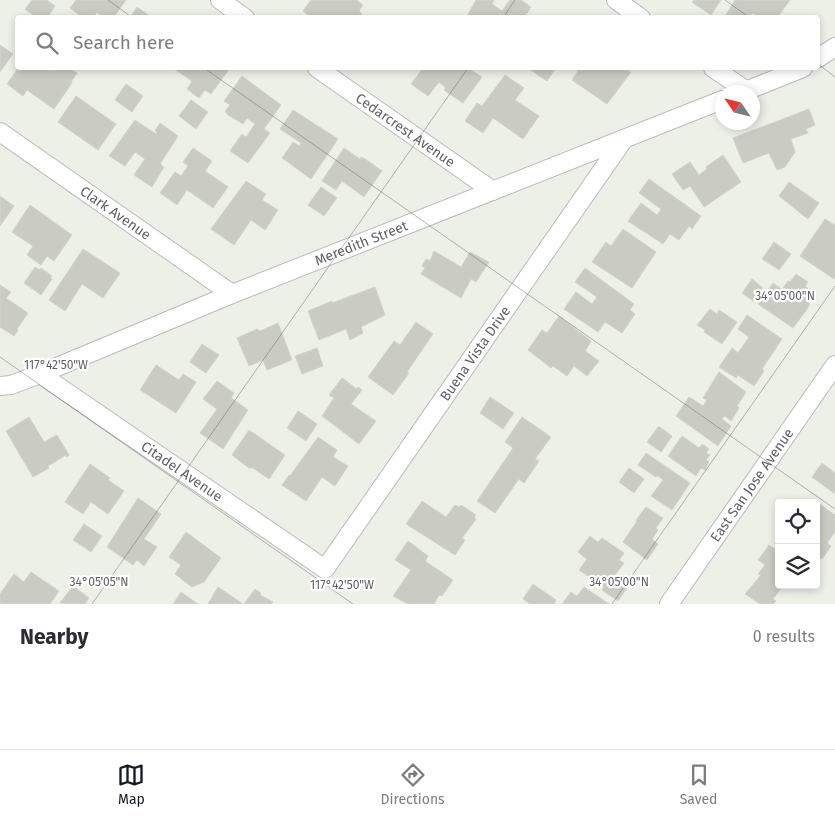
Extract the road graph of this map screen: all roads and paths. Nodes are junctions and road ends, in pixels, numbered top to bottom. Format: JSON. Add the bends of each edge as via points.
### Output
{"nodes":[{"id":1,"x":220,"y":0,"type":"edge"},
{"id":2,"x":616,"y":0,"type":"edge"},
{"id":3,"x":241,"y":15,"type":"edge"},
{"id":4,"x":637,"y":15,"type":"edge"},
{"id":5,"x":835,"y":47,"type":"edge"},
{"id":6,"x":820,"y":57,"type":"edge"},
{"id":7,"x":320,"y":70,"type":"edge"},
{"id":8,"x":716,"y":70,"type":"edge"},
{"id":9,"x":798,"y":70,"type":"edge"},
{"id":10,"x":736,"y":85,"type":"edge"},
{"id":11,"x":760,"y":86,"type":"edge"},
{"id":12,"x":715,"y":103,"type":"edge"},
{"id":13,"x":0,"y":132,"type":"edge"},
{"id":14,"x":624,"y":139,"type":"junction"},
{"id":15,"x":493,"y":191,"type":"junction"},
{"id":16,"x":232,"y":294,"type":"junction"},
{"id":17,"x":835,"y":365,"type":"edge"},
{"id":18,"x":40,"y":374,"type":"junction"},
{"id":19,"x":0,"y":386,"type":"edge"},
{"id":20,"x":325,"y":569,"type":"joint"},
{"id":21,"x":669,"y":604,"type":"edge"}],
"edges":[{"from":1,"to":3,"type":"street"},
{"from":2,"to":4,"type":"street"},
{"from":5,"to":6,"type":"street"},
{"from":7,"to":15,"type":"street","name":"Cedarcrest Avenue"},
{"from":8,"to":10,"type":"street"},
{"from":9,"to":11,"type":"street"},
{"from":12,"to":14,"type":"street","name":"Meredith Street"},
{"from":13,"to":16,"type":"street","name":"Clark Avenue"},
{"from":14,"to":15,"type":"street","name":"Meredith Street"},
{"from":14,"to":20,"type":"street","name":"Buena Vista Drive"},
{"from":15,"to":16,"type":"street","name":"Meredith Street"},
{"from":16,"to":18,"type":"street","name":"Meredith Street"},
{"from":17,"to":21,"type":"street","name":"East San Jose Avenue"},
{"from":18,"to":19,"type":"street","name":"Meredith Street"},
{"from":18,"to":20,"type":"street","name":"Citadel Avenue"}]}
